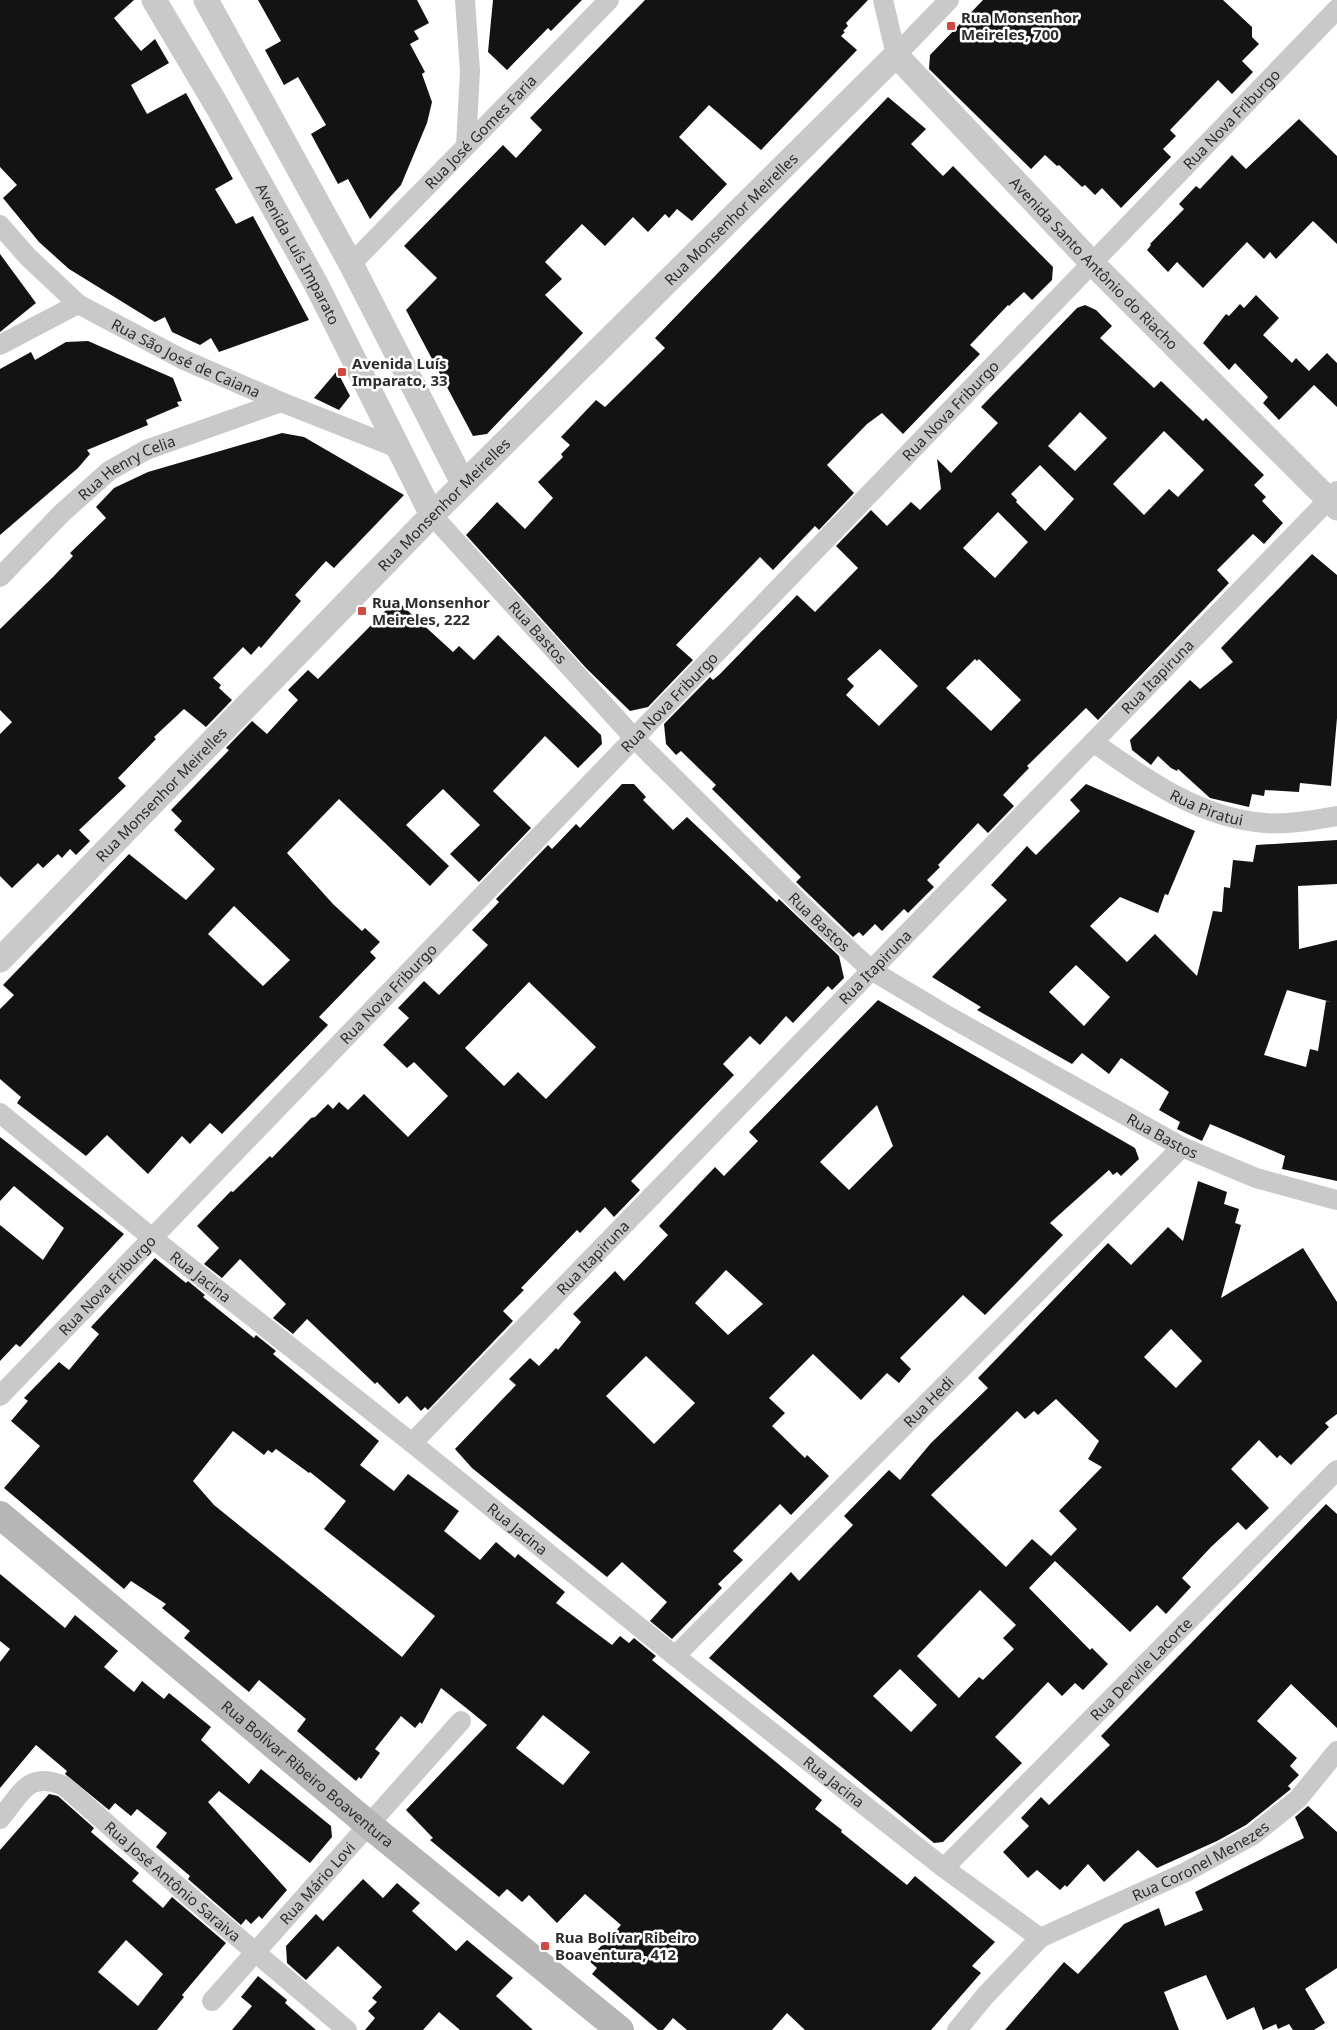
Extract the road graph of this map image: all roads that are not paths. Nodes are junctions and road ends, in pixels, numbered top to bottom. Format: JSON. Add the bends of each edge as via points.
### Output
{"nodes":[{"id":1,"x":154,"y":0,"type":"edge"},
{"id":2,"x":206,"y":0,"type":"edge"},
{"id":3,"x":466,"y":0,"type":"edge"},
{"id":4,"x":610,"y":0,"type":"edge"},
{"id":5,"x":883,"y":0,"type":"edge"},
{"id":6,"x":949,"y":0,"type":"edge"},
{"id":7,"x":1337,"y":9,"type":"edge"},
{"id":8,"x":896,"y":55,"type":"junction"},
{"id":9,"x":466,"y":146,"type":"junction"},
{"id":10,"x":0,"y":225,"type":"edge"},
{"id":11,"x":1092,"y":263,"type":"junction"},
{"id":12,"x":350,"y":264,"type":"junction"},
{"id":13,"x":78,"y":304,"type":"junction"},
{"id":14,"x":0,"y":345,"type":"edge"},
{"id":15,"x":281,"y":402,"type":"junction"},
{"id":16,"x":400,"y":449,"type":"junction"},
{"id":17,"x":463,"y":483,"type":"junction"},
{"id":18,"x":1334,"y":499,"type":"edge"},
{"id":19,"x":432,"y":515,"type":"junction"},
{"id":20,"x":0,"y":577,"type":"edge"},
{"id":21,"x":635,"y":739,"type":"junction"},
{"id":22,"x":1093,"y":742,"type":"junction"},
{"id":23,"x":1337,"y":816,"type":"edge"},
{"id":24,"x":0,"y":960,"type":"edge"},
{"id":25,"x":871,"y":970,"type":"junction"},
{"id":26,"x":0,"y":1113,"type":"edge"},
{"id":27,"x":1182,"y":1148,"type":"junction"},
{"id":28,"x":1337,"y":1200,"type":"edge"},
{"id":29,"x":150,"y":1237,"type":"junction"},
{"id":30,"x":0,"y":1396,"type":"edge"},
{"id":31,"x":412,"y":1443,"type":"junction"},
{"id":32,"x":1337,"y":1470,"type":"edge"},
{"id":33,"x":0,"y":1515,"type":"edge"},
{"id":34,"x":675,"y":1656,"type":"junction"},
{"id":35,"x":461,"y":1721,"type":"dead end"},
{"id":36,"x":1337,"y":1751,"type":"edge"},
{"id":37,"x":0,"y":1820,"type":"edge"},
{"id":38,"x":369,"y":1825,"type":"junction"},
{"id":39,"x":944,"y":1868,"type":"junction"},
{"id":40,"x":1040,"y":1938,"type":"junction"},
{"id":41,"x":255,"y":1952,"type":"junction"},
{"id":42,"x":212,"y":2001,"type":"dead end"},
{"id":43,"x":347,"y":2030,"type":"edge"},
{"id":44,"x":620,"y":2030,"type":"edge"},
{"id":45,"x":956,"y":2030,"type":"edge"}],
"edges":[{"from":1,"to":16,"type":"street","name":"Avenida Luís Imparato","via":[[316,284]]},
{"from":2,"to":12,"type":"street"},
{"from":3,"to":9,"type":"street","via":[[470,71]]},
{"from":4,"to":9,"type":"street","name":"Rua José Gomes Faria"},
{"from":5,"to":8,"type":"street"},
{"from":6,"to":8,"type":"street"},
{"from":7,"to":11,"type":"street","name":"Rua Nova Friburgo"},
{"from":8,"to":11,"type":"street","name":"Avenida Santo Antônio do Riacho"},
{"from":8,"to":17,"type":"street","name":"Rua Monsenhor Meirelles"},
{"from":9,"to":12,"type":"street","name":"Rua José Gomes Faria"},
{"from":10,"to":13,"type":"street","name":"Rua São José de Caiana","via":[[28,257]]},
{"from":11,"to":18,"type":"street","name":"Avenida Santo Antônio do Riacho"},
{"from":11,"to":21,"type":"street","name":"Rua Nova Friburgo"},
{"from":12,"to":17,"type":"street"},
{"from":13,"to":14,"type":"street"},
{"from":13,"to":15,"type":"street","name":"Rua São José de Caiana","via":[[182,359]]},
{"from":15,"to":16,"type":"street","name":"Rua São José de Caiana"},
{"from":15,"to":20,"type":"street","name":"Rua Henry Celia","via":[[146,450],[109,471],[62,513]]},
{"from":16,"to":19,"type":"street","name":"Avenida Luís Imparato"},
{"from":17,"to":19,"type":"street","name":"Rua Monsenhor Meirelles"},
{"from":18,"to":22,"type":"street","name":"Rua Itapiruna"},
{"from":19,"to":21,"type":"street","name":"Rua Bastos"},
{"from":19,"to":24,"type":"street","name":"Rua Monsenhor Meirelles"},
{"from":21,"to":25,"type":"street","name":"Rua Bastos"},
{"from":21,"to":29,"type":"street","name":"Rua Nova Friburgo"},
{"from":22,"to":23,"type":"street","name":"Rua Piratui","via":[[1147,780],[1208,810],[1264,823],[1312,821]]},
{"from":22,"to":25,"type":"street","name":"Rua Itapiruna"},
{"from":25,"to":27,"type":"street","name":"Rua Bastos"},
{"from":25,"to":31,"type":"street","name":"Rua Itapiruna"},
{"from":26,"to":29,"type":"street","name":"Rua Jacina"},
{"from":27,"to":28,"type":"street","name":"Rua Bastos","via":[[1256,1178]]},
{"from":27,"to":34,"type":"street","name":"Rua Hedi"},
{"from":29,"to":30,"type":"street","name":"Rua Nova Friburgo"},
{"from":29,"to":31,"type":"street","name":"Rua Jacina"},
{"from":31,"to":34,"type":"street","name":"Rua Jacina"},
{"from":32,"to":39,"type":"street","name":"Rua Dervile Lacorte"},
{"from":33,"to":38,"type":"main road","name":"Rua Bolívar Ribeiro Boaventura"},
{"from":34,"to":39,"type":"street","name":"Rua Jacina"},
{"from":35,"to":38,"type":"street","name":"Rua Mário Lovi"},
{"from":36,"to":40,"type":"street","name":"Rua Coronel Menezes","via":[[1298,1799],[1253,1835],[1186,1872]]},
{"from":37,"to":41,"type":"street","name":"Rua José Antônio Saraiva","via":[[25,1788],[35,1781],[49,1779],[64,1786]]},
{"from":38,"to":41,"type":"street","name":"Rua Mário Lovi"},
{"from":38,"to":44,"type":"main road","name":"Rua Bolívar Ribeiro Boaventura"},
{"from":39,"to":40,"type":"street","name":"Rua Jacina"},
{"from":40,"to":45,"type":"street"},
{"from":41,"to":42,"type":"street","name":"Rua Mário Lovi"},
{"from":41,"to":43,"type":"street","name":"Rua José Antônio Saraiva"}]}
